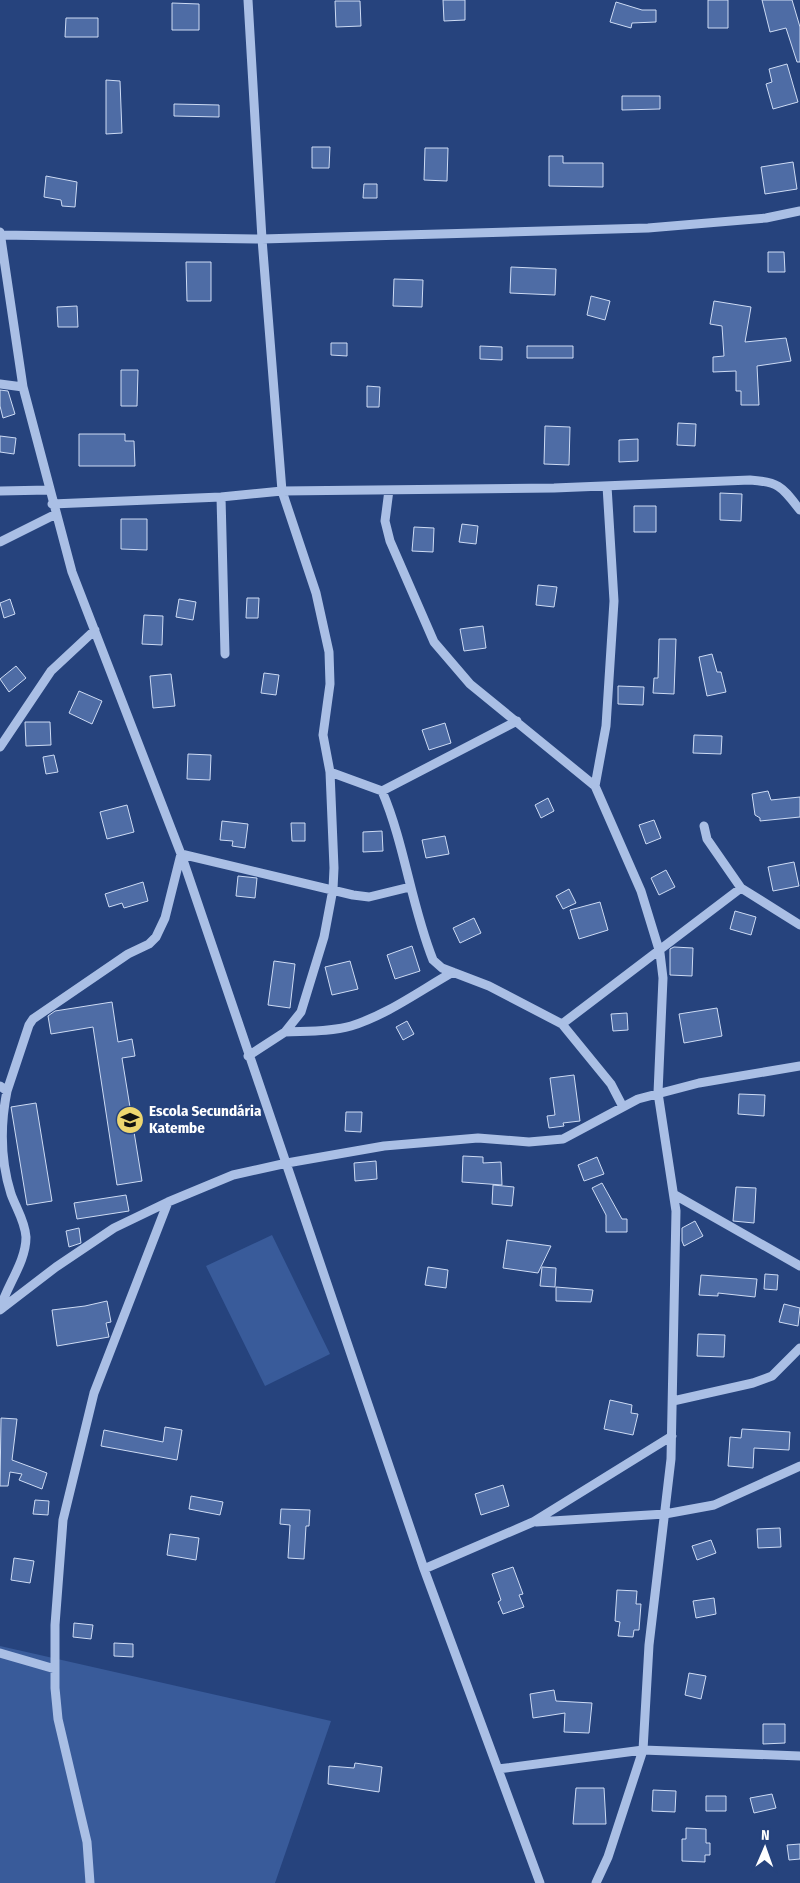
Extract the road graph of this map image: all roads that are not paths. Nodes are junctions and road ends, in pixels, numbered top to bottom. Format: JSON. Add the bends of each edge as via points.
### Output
{"nodes":[{"id":1,"x":248,"y":0,"type":"edge"},
{"id":2,"x":800,"y":211,"type":"edge"},
{"id":3,"x":0,"y":233,"type":"edge"},
{"id":4,"x":262,"y":239,"type":"junction"},
{"id":5,"x":0,"y":384,"type":"edge"},
{"id":6,"x":23,"y":387,"type":"junction"},
{"id":7,"x":606,"y":486,"type":"junction"},
{"id":8,"x":49,"y":490,"type":"junction"},
{"id":9,"x":389,"y":490,"type":"junction"},
{"id":10,"x":0,"y":491,"type":"edge"},
{"id":11,"x":282,"y":491,"type":"junction"},
{"id":12,"x":221,"y":497,"type":"junction"},
{"id":13,"x":52,"y":504,"type":"junction"},
{"id":14,"x":800,"y":510,"type":"edge"},
{"id":15,"x":56,"y":514,"type":"junction"},
{"id":16,"x":0,"y":542,"type":"edge"},
{"id":17,"x":95,"y":630,"type":"junction"},
{"id":18,"x":225,"y":654,"type":"dead end"},
{"id":19,"x":517,"y":722,"type":"junction"},
{"id":20,"x":0,"y":747,"type":"edge"},
{"id":21,"x":330,"y":772,"type":"junction"},
{"id":22,"x":595,"y":786,"type":"junction"},
{"id":23,"x":382,"y":791,"type":"junction"},
{"id":24,"x":704,"y":826,"type":"dead end"},
{"id":25,"x":181,"y":854,"type":"junction"},
{"id":26,"x":410,"y":886,"type":"junction"},
{"id":27,"x":742,"y":888,"type":"junction"},
{"id":28,"x":333,"y":889,"type":"junction"},
{"id":29,"x":800,"y":926,"type":"edge"},
{"id":30,"x":660,"y":952,"type":"junction"},
{"id":31,"x":453,"y":972,"type":"junction"},
{"id":32,"x":562,"y":1024,"type":"junction"},
{"id":33,"x":286,"y":1032,"type":"junction"},
{"id":34,"x":248,"y":1056,"type":"junction"},
{"id":35,"x":800,"y":1066,"type":"edge"},
{"id":36,"x":4,"y":1089,"type":"edge"},
{"id":37,"x":658,"y":1093,"type":"junction"},
{"id":38,"x":623,"y":1107,"type":"junction"},
{"id":39,"x":287,"y":1163,"type":"junction"},
{"id":40,"x":675,"y":1195,"type":"junction"},
{"id":41,"x":168,"y":1202,"type":"junction"},
{"id":42,"x":800,"y":1266,"type":"edge"},
{"id":43,"x":0,"y":1309,"type":"edge"},
{"id":44,"x":800,"y":1348,"type":"edge"},
{"id":45,"x":672,"y":1401,"type":"junction"},
{"id":46,"x":672,"y":1436,"type":"junction"},
{"id":47,"x":800,"y":1466,"type":"edge"},
{"id":48,"x":665,"y":1514,"type":"junction"},
{"id":49,"x":533,"y":1522,"type":"junction"},
{"id":50,"x":424,"y":1569,"type":"junction"},
{"id":51,"x":0,"y":1652,"type":"edge"},
{"id":52,"x":55,"y":1669,"type":"junction"},
{"id":53,"x":643,"y":1750,"type":"junction"},
{"id":54,"x":800,"y":1756,"type":"edge"},
{"id":55,"x":498,"y":1769,"type":"junction"},
{"id":56,"x":90,"y":1883,"type":"edge"},
{"id":57,"x":540,"y":1883,"type":"edge"},
{"id":58,"x":596,"y":1883,"type":"edge"}],
"edges":[{"from":1,"to":4,"type":"street"},
{"from":2,"to":4,"type":"street","via":[[766,218],[648,228]]},
{"from":3,"to":4,"type":"street"},
{"from":3,"to":6,"type":"street"},
{"from":4,"to":11,"type":"street"},
{"from":5,"to":6,"type":"street"},
{"from":6,"to":8,"type":"street"},
{"from":7,"to":9,"type":"street"},
{"from":7,"to":14,"type":"street","via":[[770,481],[785,490]]},
{"from":7,"to":22,"type":"street","via":[[614,601],[606,726]]},
{"from":8,"to":10,"type":"street"},
{"from":8,"to":13,"type":"street"},
{"from":9,"to":11,"type":"street"},
{"from":9,"to":19,"type":"street","via":[[385,521],[390,541],[434,642],[470,684]]},
{"from":11,"to":12,"type":"street"},
{"from":11,"to":21,"type":"street","via":[[316,593],[329,652],[330,684],[322,735]]},
{"from":12,"to":13,"type":"street"},
{"from":12,"to":18,"type":"street"},
{"from":13,"to":15,"type":"street"},
{"from":15,"to":16,"type":"street"},
{"from":15,"to":17,"type":"street","via":[[72,572]]},
{"from":17,"to":20,"type":"street","via":[[51,671]]},
{"from":17,"to":25,"type":"street"},
{"from":19,"to":22,"type":"street"},
{"from":19,"to":23,"type":"street"},
{"from":21,"to":23,"type":"street"},
{"from":21,"to":28,"type":"street"},
{"from":22,"to":30,"type":"street","via":[[640,891]]},
{"from":23,"to":26,"type":"street","via":[[394,818]]},
{"from":24,"to":27,"type":"street","via":[[707,839]]},
{"from":25,"to":28,"type":"street"},
{"from":25,"to":34,"type":"street"},
{"from":25,"to":36,"type":"street","via":[[166,918],[156,936],[149,944],[128,954],[34,1019]]},
{"from":26,"to":28,"type":"street","via":[[369,897]]},
{"from":26,"to":31,"type":"street","via":[[433,960]]},
{"from":27,"to":29,"type":"street"},
{"from":27,"to":30,"type":"street"},
{"from":28,"to":33,"type":"street","via":[[324,937],[301,1012]]},
{"from":30,"to":32,"type":"street"},
{"from":30,"to":37,"type":"street","via":[[663,978]]},
{"from":31,"to":32,"type":"street","via":[[489,986]]},
{"from":31,"to":33,"type":"street","via":[[374,1017],[351,1026]]},
{"from":32,"to":38,"type":"street","via":[[611,1084]]},
{"from":33,"to":34,"type":"street"},
{"from":34,"to":39,"type":"street"},
{"from":35,"to":37,"type":"street"},
{"from":36,"to":43,"type":"street","via":[[0,1137],[2,1160],[26,1236],[17,1271]]},
{"from":37,"to":38,"type":"street"},
{"from":37,"to":40,"type":"street","via":[[665,1151]]},
{"from":38,"to":39,"type":"street","via":[[562,1138],[529,1142],[478,1138],[384,1146]]},
{"from":39,"to":41,"type":"street","via":[[233,1175]]},
{"from":39,"to":50,"type":"street"},
{"from":40,"to":42,"type":"street"},
{"from":40,"to":45,"type":"street"},
{"from":41,"to":43,"type":"street","via":[[114,1228]]},
{"from":41,"to":52,"type":"street","via":[[94,1393],[72,1477],[63,1520],[58,1573]]},
{"from":44,"to":45,"type":"street","via":[[772,1376]]},
{"from":45,"to":46,"type":"street"},
{"from":46,"to":48,"type":"street"},
{"from":46,"to":49,"type":"street"},
{"from":47,"to":48,"type":"street","via":[[714,1505]]},
{"from":48,"to":49,"type":"street"},
{"from":48,"to":53,"type":"street","via":[[650,1645]]},
{"from":49,"to":50,"type":"street"},
{"from":50,"to":55,"type":"street"},
{"from":51,"to":52,"type":"street"},
{"from":52,"to":56,"type":"street","via":[[58,1719],[87,1842]]},
{"from":53,"to":54,"type":"street"},
{"from":53,"to":55,"type":"street"},
{"from":53,"to":58,"type":"street","via":[[608,1857]]},
{"from":55,"to":57,"type":"street"}]}
